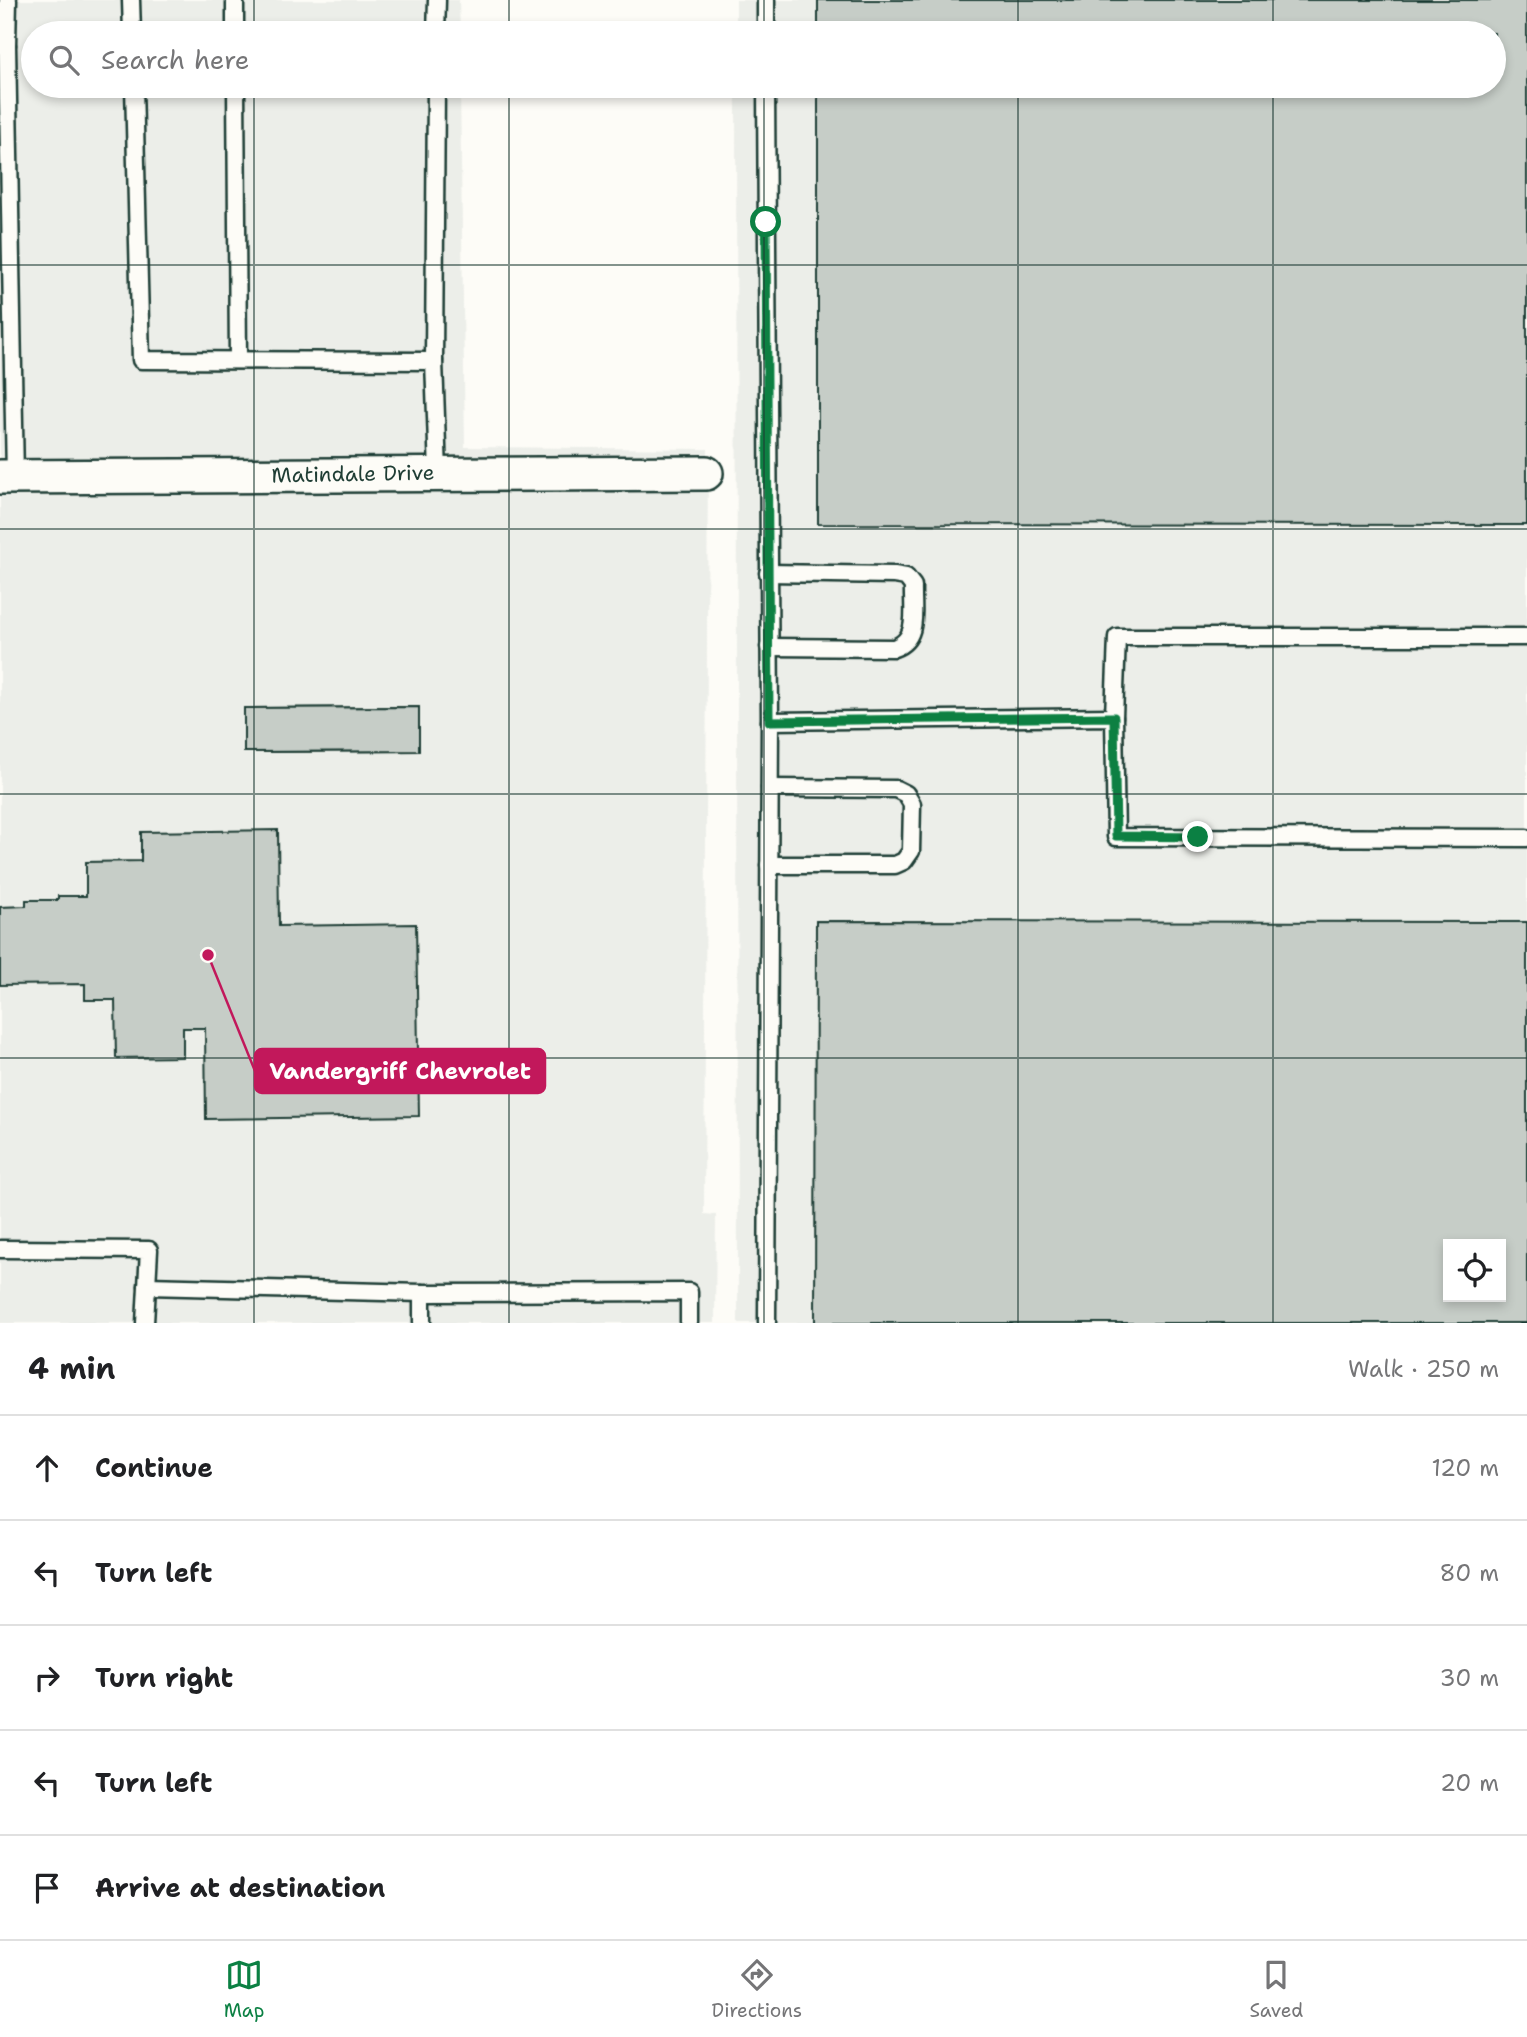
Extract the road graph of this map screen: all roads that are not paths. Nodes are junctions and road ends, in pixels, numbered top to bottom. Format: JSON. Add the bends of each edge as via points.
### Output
{"nodes":[{"id":1,"x":8,"y":0,"type":"edge"},
{"id":2,"x":131,"y":0,"type":"edge"},
{"id":3,"x":235,"y":0,"type":"edge"},
{"id":4,"x":437,"y":0,"type":"edge"},
{"id":5,"x":766,"y":0,"type":"edge"},
{"id":6,"x":132,"y":21,"type":"edge"},
{"id":7,"x":235,"y":21,"type":"edge"},
{"id":8,"x":436,"y":21,"type":"edge"},
{"id":9,"x":766,"y":21,"type":"edge"},
{"id":10,"x":3,"y":45,"type":"edge"},
{"id":11,"x":134,"y":98,"type":"edge"},
{"id":12,"x":236,"y":98,"type":"edge"},
{"id":13,"x":436,"y":98,"type":"edge"},
{"id":14,"x":766,"y":98,"type":"edge"},
{"id":15,"x":5,"y":237,"type":"edge"},
{"id":16,"x":238,"y":360,"type":"junction"},
{"id":17,"x":434,"y":361,"type":"junction"},
{"id":18,"x":438,"y":473,"type":"junction"},
{"id":19,"x":706,"y":473,"type":"dead end"},
{"id":20,"x":8,"y":477,"type":"edge"},
{"id":21,"x":768,"y":573,"type":"junction"},
{"id":22,"x":1527,"y":637,"type":"edge"},
{"id":23,"x":769,"y":648,"type":"junction"},
{"id":24,"x":1114,"y":717,"type":"junction"},
{"id":25,"x":769,"y":721,"type":"junction"},
{"id":26,"x":769,"y":788,"type":"junction"},
{"id":27,"x":1527,"y":838,"type":"edge"},
{"id":28,"x":769,"y":865,"type":"junction"},
{"id":29,"x":0,"y":1249,"type":"edge"},
{"id":30,"x":147,"y":1286,"type":"junction"},
{"id":31,"x":422,"y":1293,"type":"junction"},
{"id":32,"x":145,"y":1323,"type":"edge"},
{"id":33,"x":422,"y":1323,"type":"edge"},
{"id":34,"x":690,"y":1323,"type":"edge"},
{"id":35,"x":767,"y":1323,"type":"edge"}],
"edges":[{"from":1,"to":10,"type":"lane"},
{"from":2,"to":6,"type":"lane"},
{"from":3,"to":7,"type":"lane"},
{"from":4,"to":8,"type":"lane"},
{"from":5,"to":9,"type":"lane"},
{"from":10,"to":15,"type":"lane"},
{"from":11,"to":16,"type":"lane","via":[[141,360]]},
{"from":12,"to":16,"type":"lane"},
{"from":13,"to":17,"type":"lane"},
{"from":14,"to":21,"type":"lane"},
{"from":15,"to":20,"type":"lane"},
{"from":16,"to":17,"type":"lane"},
{"from":17,"to":18,"type":"lane"},
{"from":18,"to":19,"type":"street","name":"Matindale Drive"},
{"from":18,"to":20,"type":"street","name":"Matindale Drive"},
{"from":21,"to":23,"type":"lane"},
{"from":21,"to":23,"type":"lane","via":[[894,575],[913,586],[912,636],[906,644],[894,648]]},
{"from":22,"to":24,"type":"lane","via":[[1117,637]]},
{"from":23,"to":25,"type":"lane"},
{"from":24,"to":25,"type":"lane"},
{"from":24,"to":27,"type":"lane","via":[[1116,836]]},
{"from":25,"to":26,"type":"lane"},
{"from":26,"to":28,"type":"lane"},
{"from":26,"to":28,"type":"lane","via":[[896,789],[912,804],[911,851],[895,865]]},
{"from":28,"to":35,"type":"lane"},
{"from":29,"to":30,"type":"lane","via":[[149,1250]]},
{"from":30,"to":31,"type":"lane"},
{"from":30,"to":32,"type":"lane"},
{"from":31,"to":33,"type":"lane"},
{"from":31,"to":34,"type":"lane","via":[[689,1292]]}]}
